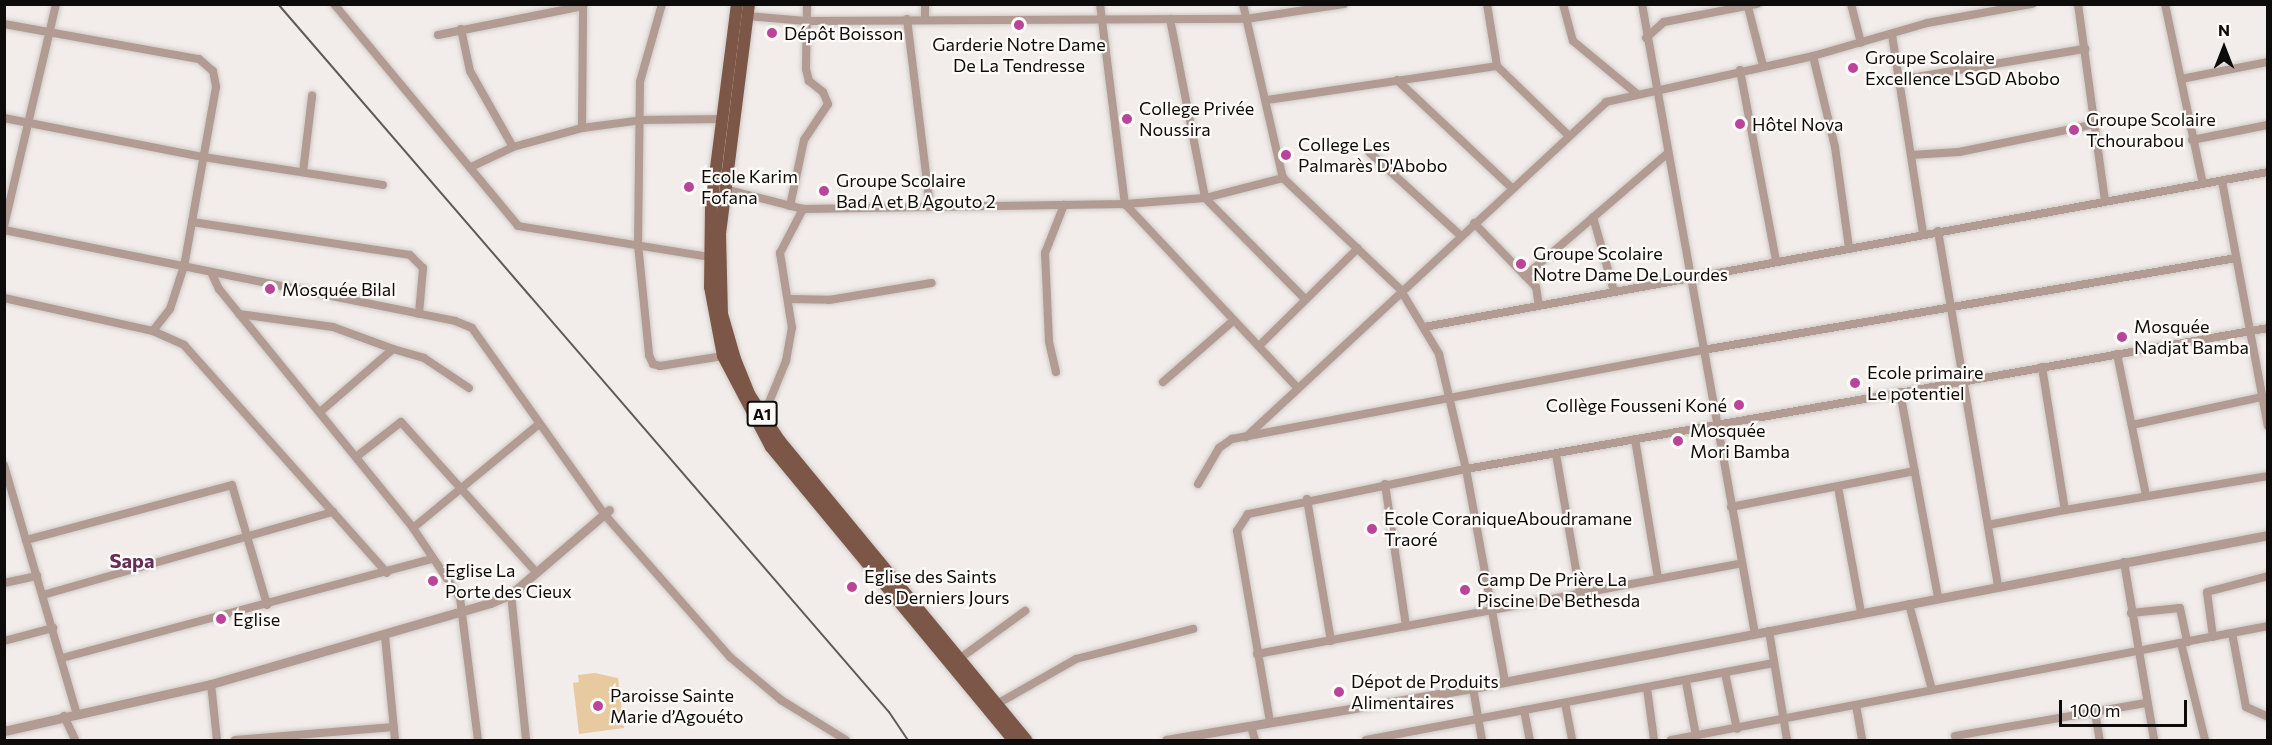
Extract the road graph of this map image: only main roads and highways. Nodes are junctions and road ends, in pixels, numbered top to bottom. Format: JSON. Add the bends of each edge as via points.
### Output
{"nodes":[{"id":1,"x":737,"y":4,"type":"edge"},
{"id":2,"x":748,"y":10,"type":"edge"},
{"id":3,"x":1013,"y":741,"type":"edge"},
{"id":4,"x":1026,"y":741,"type":"edge"}],
"edges":[{"from":1,"to":3,"type":"main road","number":"A1","via":[[710,257],[713,316],[723,356],[771,447]]},
{"from":2,"to":4,"type":"main road","number":"A1","via":[[719,260],[722,315],[735,359],[763,417]]}]}
